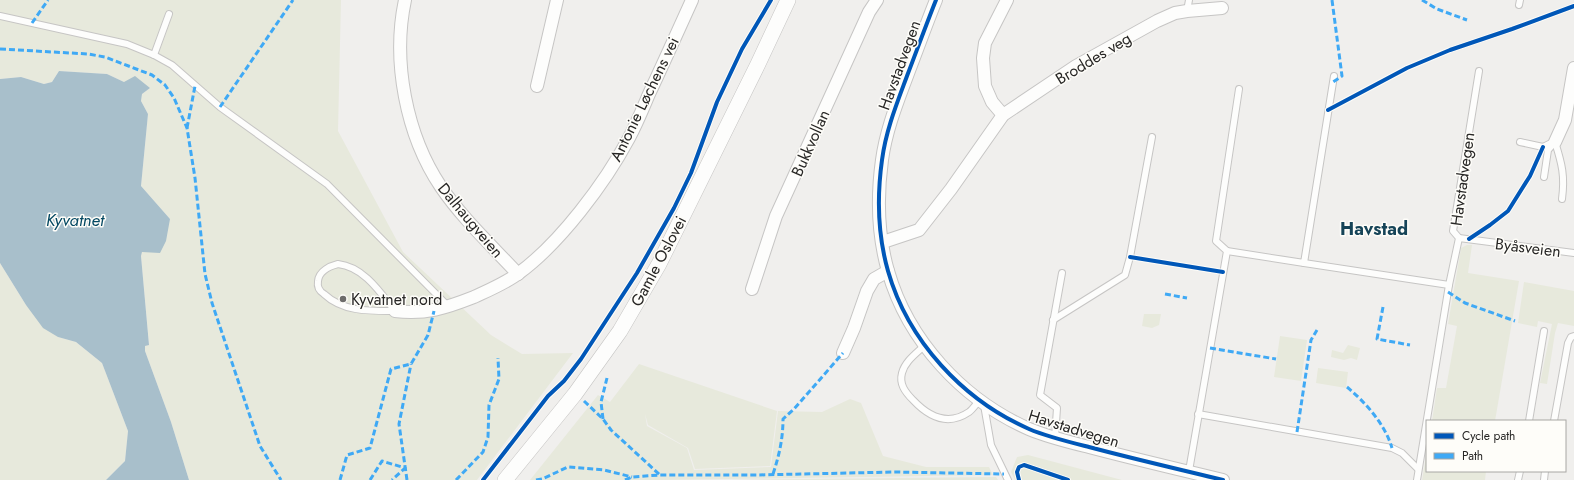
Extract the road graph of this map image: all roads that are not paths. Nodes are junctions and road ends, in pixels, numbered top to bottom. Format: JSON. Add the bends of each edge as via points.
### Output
{"nodes":[{"id":1,"x":405,"y":0,"type":"edge"},
{"id":2,"x":557,"y":0,"type":"edge"},
{"id":3,"x":692,"y":0,"type":"edge"},
{"id":4,"x":788,"y":0,"type":"edge"},
{"id":5,"x":877,"y":0,"type":"edge"},
{"id":6,"x":936,"y":0,"type":"edge"},
{"id":7,"x":1008,"y":0,"type":"edge"},
{"id":8,"x":1188,"y":5,"type":"edge"},
{"id":9,"x":1222,"y":8,"type":"dead end"},
{"id":10,"x":169,"y":14,"type":"dead end"},
{"id":11,"x":0,"y":16,"type":"edge"},
{"id":12,"x":154,"y":55,"type":"junction"},
{"id":13,"x":1574,"y":68,"type":"edge"},
{"id":14,"x":1479,"y":72,"type":"dead end"},
{"id":15,"x":1334,"y":76,"type":"dead end"},
{"id":16,"x":537,"y":86,"type":"dead end"},
{"id":17,"x":1239,"y":89,"type":"dead end"},
{"id":18,"x":1003,"y":115,"type":"junction"},
{"id":19,"x":1152,"y":137,"type":"dead end"},
{"id":20,"x":1520,"y":142,"type":"dead end"},
{"id":21,"x":1555,"y":142,"type":"junction"},
{"id":22,"x":1544,"y":176,"type":"dead end"},
{"id":23,"x":1562,"y":199,"type":"dead end"},
{"id":24,"x":1459,"y":238,"type":"junction"},
{"id":25,"x":883,"y":242,"type":"junction"},
{"id":26,"x":1227,"y":251,"type":"junction"},
{"id":27,"x":1574,"y":253,"type":"edge"},
{"id":28,"x":1304,"y":263,"type":"junction"},
{"id":29,"x":888,"y":271,"type":"junction"},
{"id":30,"x":1062,"y":273,"type":"dead end"},
{"id":31,"x":518,"y":274,"type":"junction"},
{"id":32,"x":1449,"y":285,"type":"junction"},
{"id":33,"x":752,"y":289,"type":"dead end"},
{"id":34,"x":449,"y":307,"type":"junction"},
{"id":35,"x":395,"y":311,"type":"junction"},
{"id":36,"x":1053,"y":320,"type":"junction"},
{"id":37,"x":1544,"y":331,"type":"dead end"},
{"id":38,"x":1574,"y":336,"type":"edge"},
{"id":39,"x":925,"y":345,"type":"junction"},
{"id":40,"x":843,"y":353,"type":"dead end"},
{"id":41,"x":982,"y":403,"type":"junction"},
{"id":42,"x":1198,"y":414,"type":"junction"},
{"id":43,"x":1426,"y":420,"type":"edge"},
{"id":44,"x":1528,"y":420,"type":"edge"},
{"id":45,"x":1554,"y":420,"type":"edge"},
{"id":46,"x":1426,"y":422,"type":"edge"},
{"id":47,"x":1055,"y":438,"type":"junction"},
{"id":48,"x":1418,"y":469,"type":"junction"},
{"id":49,"x":1189,"y":472,"type":"junction"},
{"id":50,"x":505,"y":480,"type":"edge"},
{"id":51,"x":1008,"y":480,"type":"edge"},
{"id":52,"x":1222,"y":480,"type":"edge"},
{"id":53,"x":1416,"y":480,"type":"edge"}],
"edges":[{"from":1,"to":31,"type":"street","name":"Dalhaugveien","via":[[401,62],[405,96],[413,129],[441,187],[471,224]]},
{"from":2,"to":16,"type":"street"},
{"from":3,"to":31,"type":"street","name":"Antonie Løchens vei","via":[[629,138],[597,190],[548,248]]},
{"from":4,"to":50,"type":"street","name":"Gamle Oslovei","via":[[659,264],[624,324],[575,394]]},
{"from":5,"to":33,"type":"street","name":"Bukkvollan","via":[[869,12],[776,216]]},
{"from":6,"to":25,"type":"street","name":"Havstadvegen","via":[[892,114],[882,159],[879,204]]},
{"from":7,"to":18,"type":"street","via":[[985,43],[983,58],[986,86],[992,102]]},
{"from":8,"to":9,"type":"street","name":"Broddes veg"},
{"from":8,"to":18,"type":"street","name":"Broddes veg","via":[[1076,66]]},
{"from":10,"to":12,"type":"lane"},
{"from":11,"to":12,"type":"lane","via":[[127,44]]},
{"from":12,"to":34,"type":"lane","via":[[172,65],[220,106],[327,184]]},
{"from":13,"to":21,"type":"street","via":[[1565,120]]},
{"from":14,"to":24,"type":"lane","name":"Havstadvegen","via":[[1453,231]]},
{"from":15,"to":28,"type":"lane"},
{"from":17,"to":26,"type":"lane","via":[[1216,242]]},
{"from":18,"to":25,"type":"street","name":"Broddes veg","via":[[951,190],[919,230]]},
{"from":19,"to":36,"type":"lane","via":[[1125,275]]},
{"from":20,"to":21,"type":"lane","via":[[1543,147]]},
{"from":21,"to":22,"type":"lane","via":[[1548,150]]},
{"from":21,"to":23,"type":"lane","via":[[1564,182]]},
{"from":24,"to":27,"type":"lane","name":"Byåsveien"},
{"from":24,"to":32,"type":"lane","name":"Havstadvegen"},
{"from":25,"to":29,"type":"street","name":"Havstadvegen"},
{"from":26,"to":28,"type":"lane"},
{"from":26,"to":42,"type":"lane"},
{"from":28,"to":32,"type":"lane"},
{"from":29,"to":39,"type":"street","name":"Havstadvegen","via":[[902,307]]},
{"from":29,"to":40,"type":"street","via":[[874,279],[867,291]]},
{"from":30,"to":36,"type":"lane","name":"Havstadvegen"},
{"from":31,"to":34,"type":"street","name":"Antonie Løchens vei","via":[[488,291]]},
{"from":32,"to":43,"type":"lane","name":"Havstadvegen"},
{"from":34,"to":35,"type":"street","name":"Antonie Løchens vei","via":[[410,313]]},
{"from":35,"to":35,"type":"lane","name":"Antonie Løchens vei","via":[[370,281],[352,267],[338,264],[330,266],[318,278],[319,290],[330,301],[366,311]]},
{"from":36,"to":47,"type":"lane","name":"Havstadvegen","via":[[1040,395],[1057,408]]},
{"from":37,"to":44,"type":"lane"},
{"from":38,"to":45,"type":"lane","via":[[1568,343]]},
{"from":39,"to":41,"type":"street","name":"Havstadvegen","via":[[950,375]]},
{"from":39,"to":41,"type":"lane","via":[[908,361],[902,372],[901,381],[905,392],[918,406],[936,418],[948,419],[970,412]]},
{"from":41,"to":47,"type":"street","name":"Havstadvegen","via":[[1030,429]]},
{"from":41,"to":51,"type":"lane","via":[[990,445]]},
{"from":42,"to":48,"type":"lane","via":[[1392,448],[1402,453]]},
{"from":42,"to":49,"type":"lane"},
{"from":46,"to":48,"type":"lane","name":"Havstadvegen"},
{"from":47,"to":49,"type":"street","name":"Havstadvegen"},
{"from":48,"to":53,"type":"lane","name":"Havstadvegen"},
{"from":49,"to":52,"type":"street","name":"Havstadvegen"}]}
